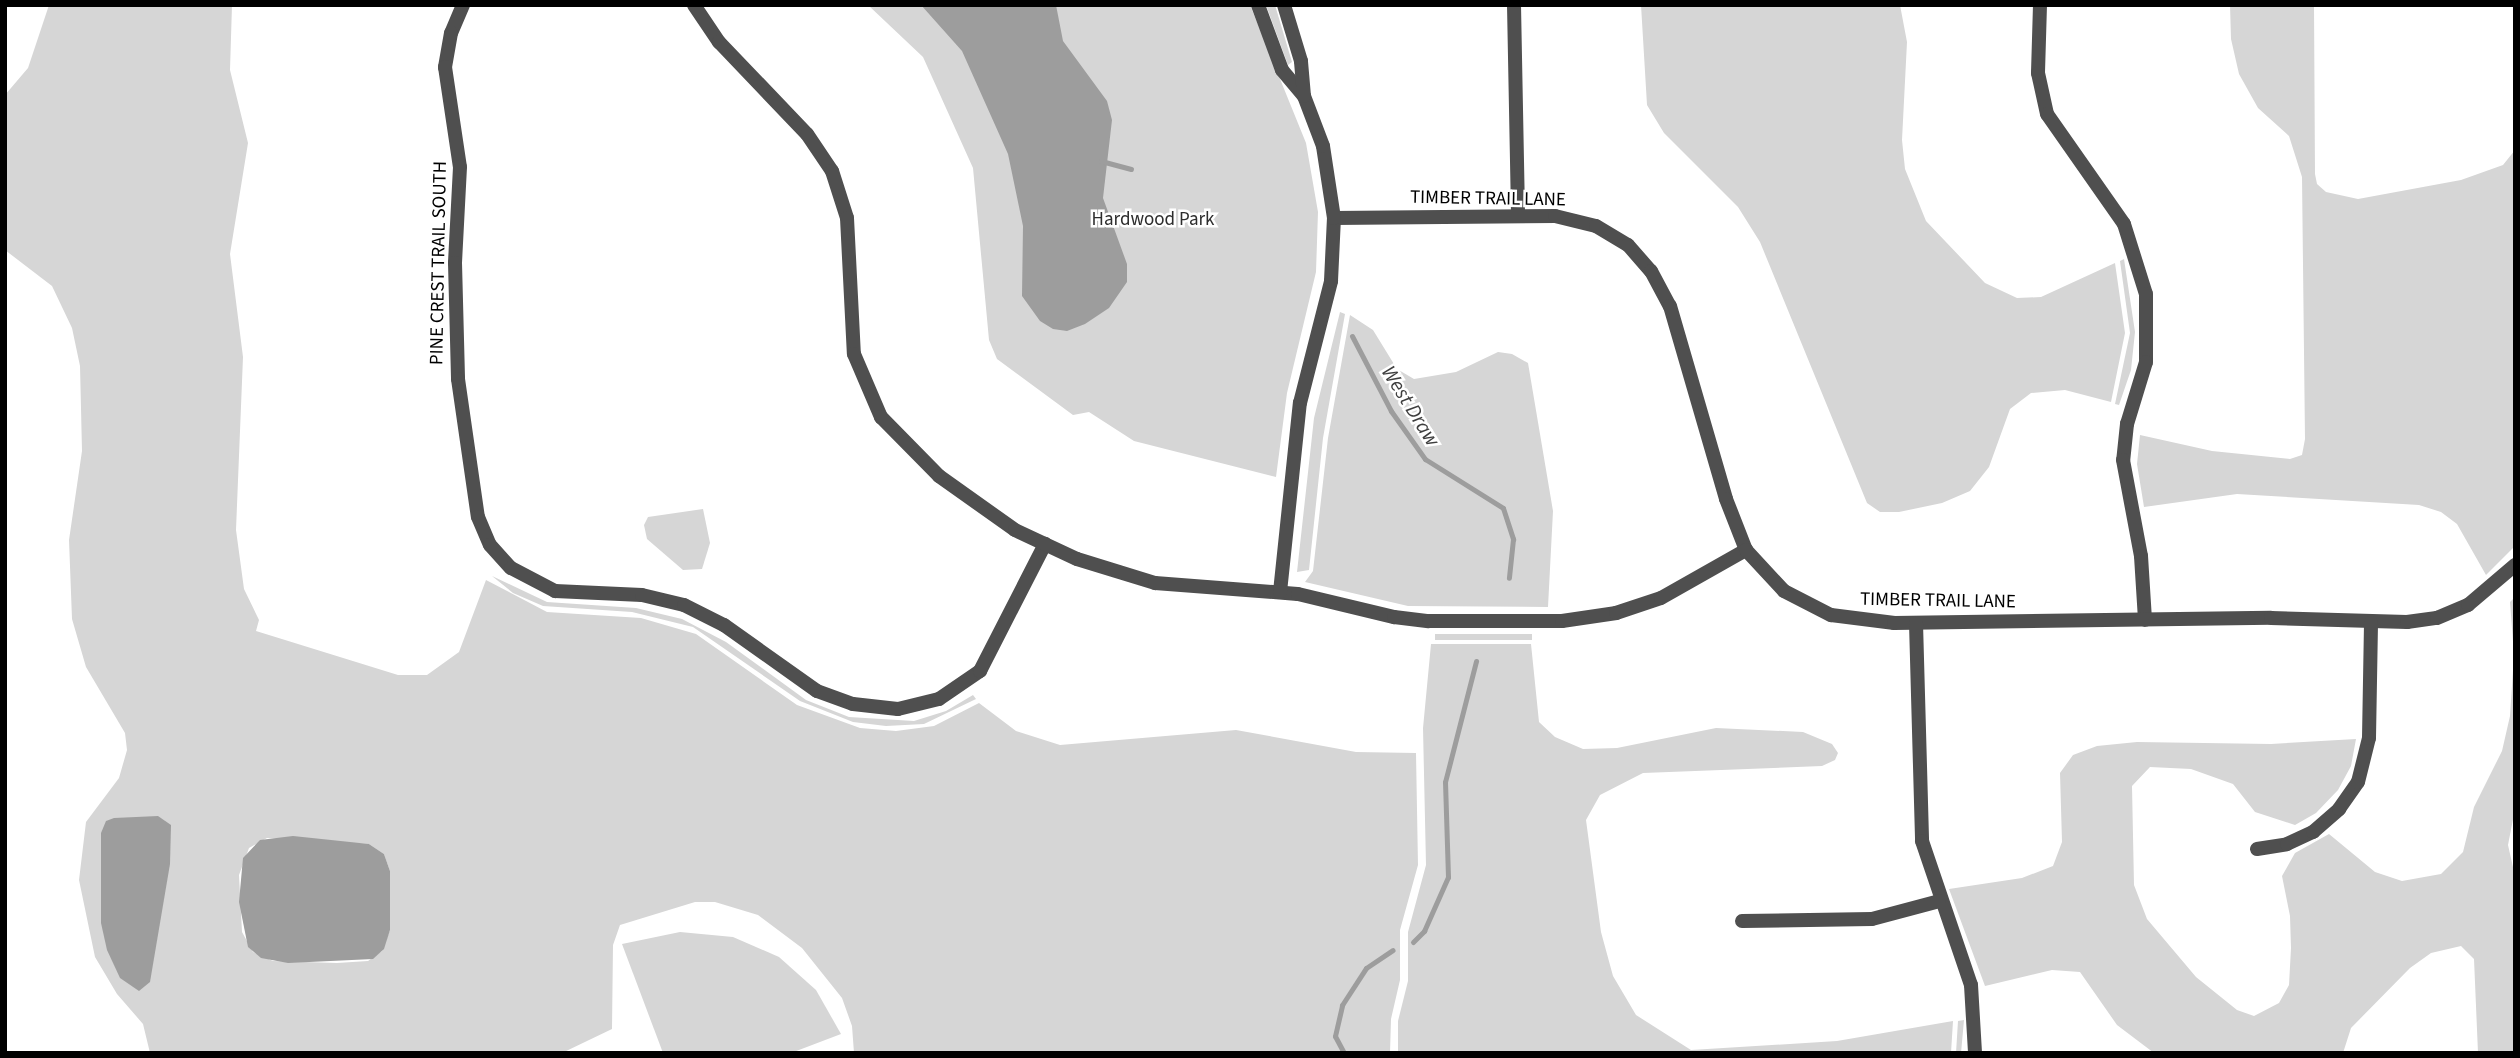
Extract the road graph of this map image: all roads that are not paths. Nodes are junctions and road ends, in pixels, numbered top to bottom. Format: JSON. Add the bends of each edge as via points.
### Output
{"nodes":[{"id":1,"x":463,"y":5,"type":"edge"},
{"id":2,"x":694,"y":5,"type":"edge"},
{"id":3,"x":1258,"y":5,"type":"edge"},
{"id":4,"x":1284,"y":5,"type":"edge"},
{"id":5,"x":1514,"y":5,"type":"edge"},
{"id":6,"x":2040,"y":5,"type":"edge"},
{"id":7,"x":1304,"y":96,"type":"junction"},
{"id":8,"x":1518,"y":215,"type":"junction"},
{"id":9,"x":1334,"y":218,"type":"junction"},
{"id":10,"x":1045,"y":544,"type":"junction"},
{"id":11,"x":1746,"y":550,"type":"junction"},
{"id":12,"x":2515,"y":565,"type":"edge"},
{"id":13,"x":1280,"y":592,"type":"junction"},
{"id":14,"x":2145,"y":620,"type":"junction"},
{"id":15,"x":1916,"y":623,"type":"junction"},
{"id":16,"x":2371,"y":623,"type":"junction"},
{"id":17,"x":2257,"y":849,"type":"dead end"},
{"id":18,"x":1939,"y":901,"type":"junction"},
{"id":19,"x":1742,"y":921,"type":"dead end"},
{"id":20,"x":1975,"y":1053,"type":"edge"}],
"edges":[{"from":1,"to":10,"type":"street","name":"PINE CREST TRAIL SOUTH","via":[[451,33],[445,67],[460,167],[455,263],[457,371],[478,517],[491,545],[511,568],[555,591],[642,595],[684,605],[724,625],[817,691],[853,704],[898,709],[939,699],[979,671]]},
{"from":2,"to":10,"type":"street","via":[[729,55],[807,134],[832,172],[848,231],[854,354],[881,417],[901,442],[955,489]]},
{"from":3,"to":7,"type":"street","via":[[1282,70]]},
{"from":4,"to":7,"type":"street","via":[[1301,61]]},
{"from":5,"to":8,"type":"street"},
{"from":6,"to":14,"type":"street","via":[[2038,73],[2047,114],[2124,224],[2146,294],[2146,362],[2127,424],[2123,460],[2141,556]]},
{"from":7,"to":9,"type":"street","via":[[1323,146]]},
{"from":8,"to":9,"type":"street","name":"TIMBER TRAIL LANE"},
{"from":8,"to":11,"type":"street","name":"TIMBER TRAIL LANE","via":[[1596,226],[1628,245],[1651,271],[1675,320],[1726,499]]},
{"from":9,"to":13,"type":"street","via":[[1331,281],[1300,403]]},
{"from":10,"to":13,"type":"street","via":[[1115,573],[1168,586]]},
{"from":11,"to":13,"type":"street","via":[[1661,598],[1616,613],[1562,621],[1409,619]]},
{"from":11,"to":15,"type":"street","name":"TIMBER TRAIL LANE","via":[[1778,586],[1816,610],[1856,621]]},
{"from":12,"to":16,"type":"street","name":"TIMBER TRAIL LANE","via":[[2484,593],[2452,612],[2417,622]]},
{"from":14,"to":15,"type":"street","name":"TIMBER TRAIL LANE"},
{"from":14,"to":16,"type":"street","name":"TIMBER TRAIL LANE"},
{"from":15,"to":18,"type":"street","via":[[1919,811],[1925,857]]},
{"from":16,"to":17,"type":"street","via":[[2369,738],[2358,782],[2339,809],[2313,832],[2287,844]]},
{"from":18,"to":19,"type":"street","via":[[1872,919]]},
{"from":18,"to":20,"type":"street","via":[[1974,996]]}]}
